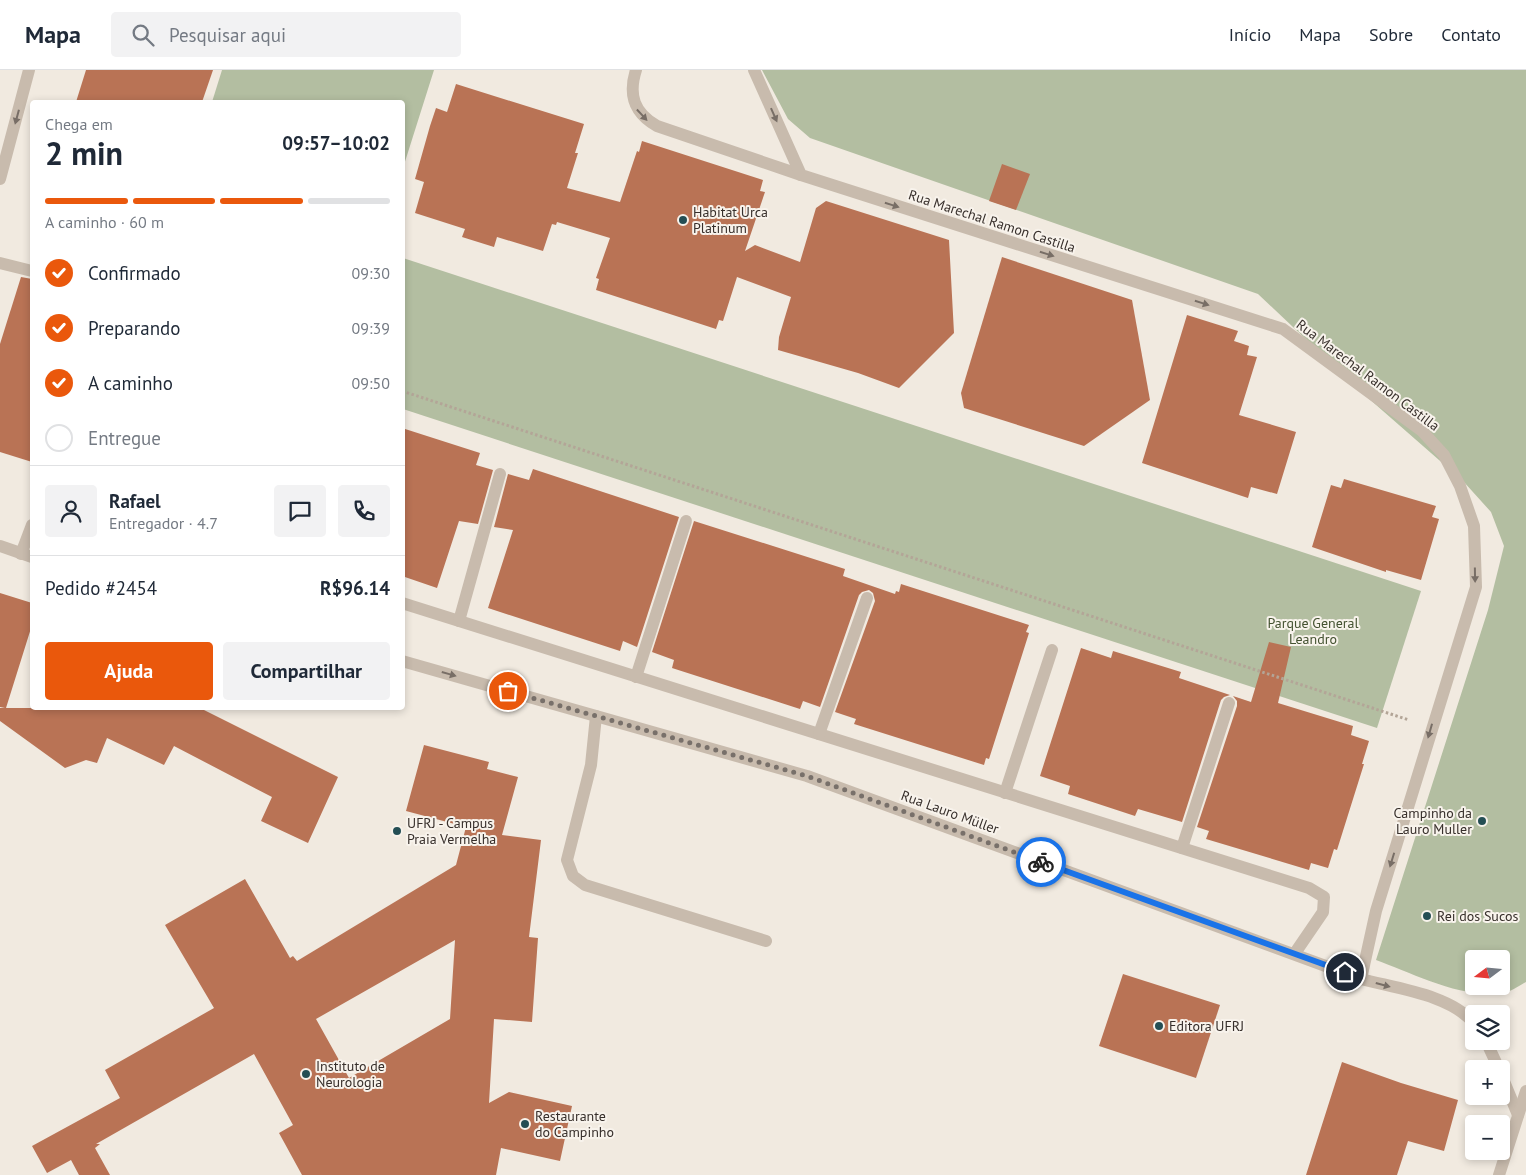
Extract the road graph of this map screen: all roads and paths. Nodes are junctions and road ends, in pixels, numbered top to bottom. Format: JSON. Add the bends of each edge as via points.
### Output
{"nodes":[{"id":1,"x":29,"y":70,"type":"edge"},
{"id":2,"x":636,"y":70,"type":"edge"},
{"id":3,"x":754,"y":70,"type":"edge"},
{"id":4,"x":801,"y":175,"type":"junction"},
{"id":5,"x":0,"y":180,"type":"edge"},
{"id":6,"x":0,"y":263,"type":"edge"},
{"id":7,"x":30,"y":270,"type":"edge"},
{"id":8,"x":405,"y":391,"type":"edge"},
{"id":9,"x":500,"y":474,"type":"dead end"},
{"id":10,"x":686,"y":521,"type":"dead end"},
{"id":11,"x":30,"y":536,"type":"edge"},
{"id":12,"x":0,"y":546,"type":"edge"},
{"id":13,"x":27,"y":555,"type":"edge"},
{"id":14,"x":867,"y":598,"type":"dead end"},
{"id":15,"x":405,"y":605,"type":"edge"},
{"id":16,"x":459,"y":621,"type":"junction"},
{"id":17,"x":1052,"y":650,"type":"dead end"},
{"id":18,"x":405,"y":662,"type":"edge"},
{"id":19,"x":636,"y":676,"type":"junction"},
{"id":20,"x":1229,"y":703,"type":"dead end"},
{"id":21,"x":596,"y":716,"type":"junction"},
{"id":22,"x":1431,"y":727,"type":"junction"},
{"id":23,"x":820,"y":734,"type":"junction"},
{"id":24,"x":1005,"y":793,"type":"junction"},
{"id":25,"x":1182,"y":848,"type":"junction"},
{"id":26,"x":766,"y":941,"type":"dead end"},
{"id":27,"x":1296,"y":953,"type":"junction"},
{"id":28,"x":1361,"y":979,"type":"junction"},
{"id":29,"x":1465,"y":1014,"type":"edge"},
{"id":30,"x":1526,"y":1091,"type":"edge"},
{"id":31,"x":1510,"y":1096,"type":"edge"},
{"id":32,"x":1518,"y":1115,"type":"junction"},
{"id":33,"x":1499,"y":1175,"type":"edge"}],
"edges":[{"from":1,"to":5,"type":"street","one_way":true},
{"from":2,"to":4,"type":"street","name":"Rua Marechal Ramon Castilla","one_way":true,"via":[[631,89],[633,101],[647,120]]},
{"from":3,"to":4,"type":"street","one_way":true},
{"from":4,"to":22,"type":"street","name":"Rua Marechal Ramon Castilla","one_way":true,"via":[[1283,329],[1422,431],[1444,455],[1460,486],[1474,526],[1476,587]]},
{"from":6,"to":7,"type":"street"},
{"from":8,"to":22,"type":"path"},
{"from":9,"to":16,"type":"street"},
{"from":10,"to":19,"type":"street"},
{"from":11,"to":13,"type":"street"},
{"from":12,"to":13,"type":"street"},
{"from":14,"to":23,"type":"street"},
{"from":15,"to":16,"type":"street"},
{"from":16,"to":19,"type":"street"},
{"from":17,"to":24,"type":"street"},
{"from":18,"to":21,"type":"street","name":"Rua Lauro Müller","one_way":true},
{"from":19,"to":23,"type":"street"},
{"from":20,"to":25,"type":"street"},
{"from":21,"to":26,"type":"street","via":[[591,765],[567,860],[573,876],[585,886]]},
{"from":21,"to":27,"type":"street","name":"Rua Lauro Müller","via":[[807,776]]},
{"from":22,"to":28,"type":"street","name":"Rua Marechal Ramon Castilla","one_way":true,"via":[[1376,911]]},
{"from":23,"to":24,"type":"street"},
{"from":24,"to":25,"type":"street"},
{"from":25,"to":27,"type":"street","via":[[1309,888],[1324,897],[1323,912]]},
{"from":27,"to":28,"type":"street","name":"Rua Lauro Müller"},
{"from":28,"to":29,"type":"street","name":"Rua Lauro Müller","one_way":true,"via":[[1445,1002]]},
{"from":30,"to":32,"type":"street"},
{"from":31,"to":32,"type":"street"},
{"from":32,"to":33,"type":"street"}]}
